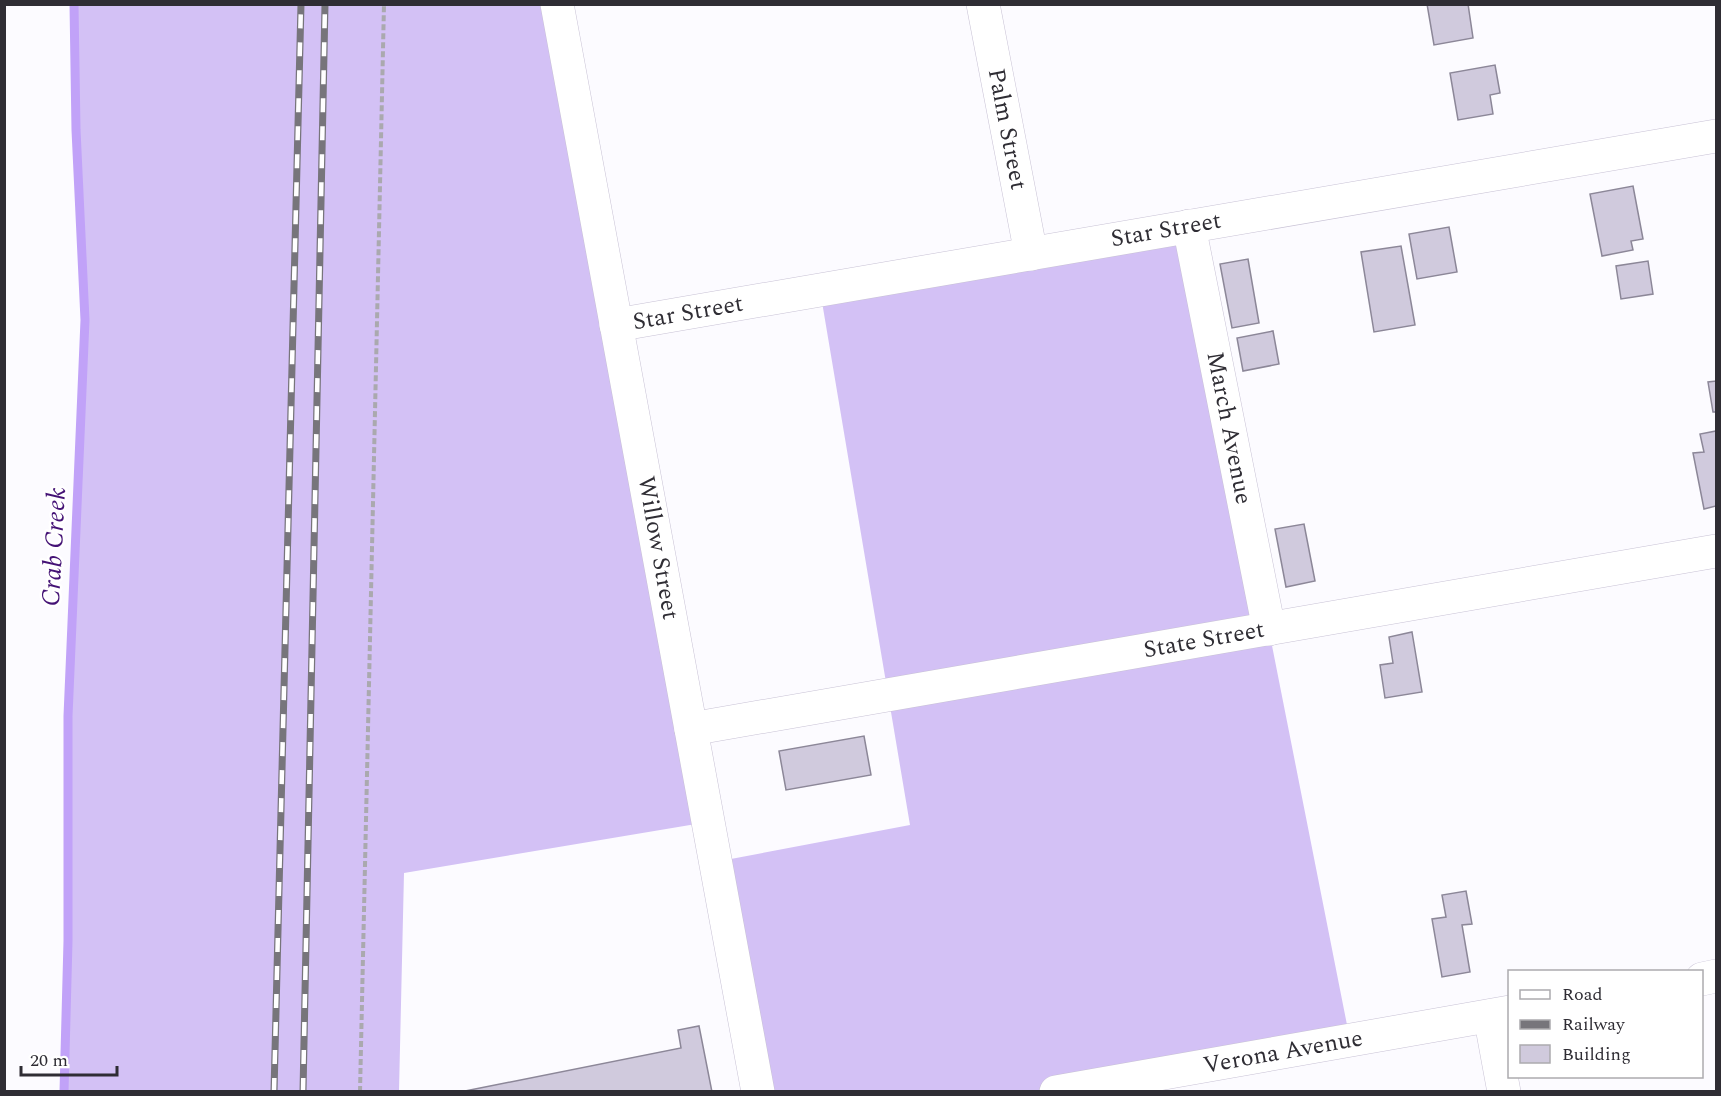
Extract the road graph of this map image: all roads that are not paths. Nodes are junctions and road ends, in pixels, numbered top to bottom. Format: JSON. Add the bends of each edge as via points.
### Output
{"nodes":[{"id":1,"x":557,"y":4,"type":"edge"},
{"id":2,"x":983,"y":4,"type":"edge"},
{"id":3,"x":1716,"y":136,"type":"edge"},
{"id":4,"x":1189,"y":226,"type":"junction"},
{"id":5,"x":1031,"y":254,"type":"junction"},
{"id":6,"x":616,"y":325,"type":"junction"},
{"id":7,"x":1716,"y":551,"type":"edge"},
{"id":8,"x":1269,"y":629,"type":"junction"},
{"id":9,"x":691,"y":729,"type":"junction"},
{"id":10,"x":1499,"y":1014,"type":"edge"},
{"id":11,"x":758,"y":1092,"type":"edge"},
{"id":12,"x":1056,"y":1092,"type":"edge"},
{"id":13,"x":1504,"y":1092,"type":"edge"}],
"edges":[{"from":1,"to":6,"type":"street","name":"Willow Street"},
{"from":2,"to":5,"type":"street","name":"Palm Street"},
{"from":3,"to":4,"type":"street","name":"Star Street"},
{"from":4,"to":5,"type":"street","name":"Star Street"},
{"from":4,"to":8,"type":"street","name":"March Avenue"},
{"from":5,"to":6,"type":"street","name":"Star Street"},
{"from":6,"to":9,"type":"street","name":"Willow Street"},
{"from":7,"to":8,"type":"street","name":"State Street"},
{"from":8,"to":9,"type":"street","name":"State Street"},
{"from":9,"to":11,"type":"street","name":"Willow Street"},
{"from":10,"to":12,"type":"street","name":"Verona Avenue"},
{"from":10,"to":13,"type":"street"}]}
